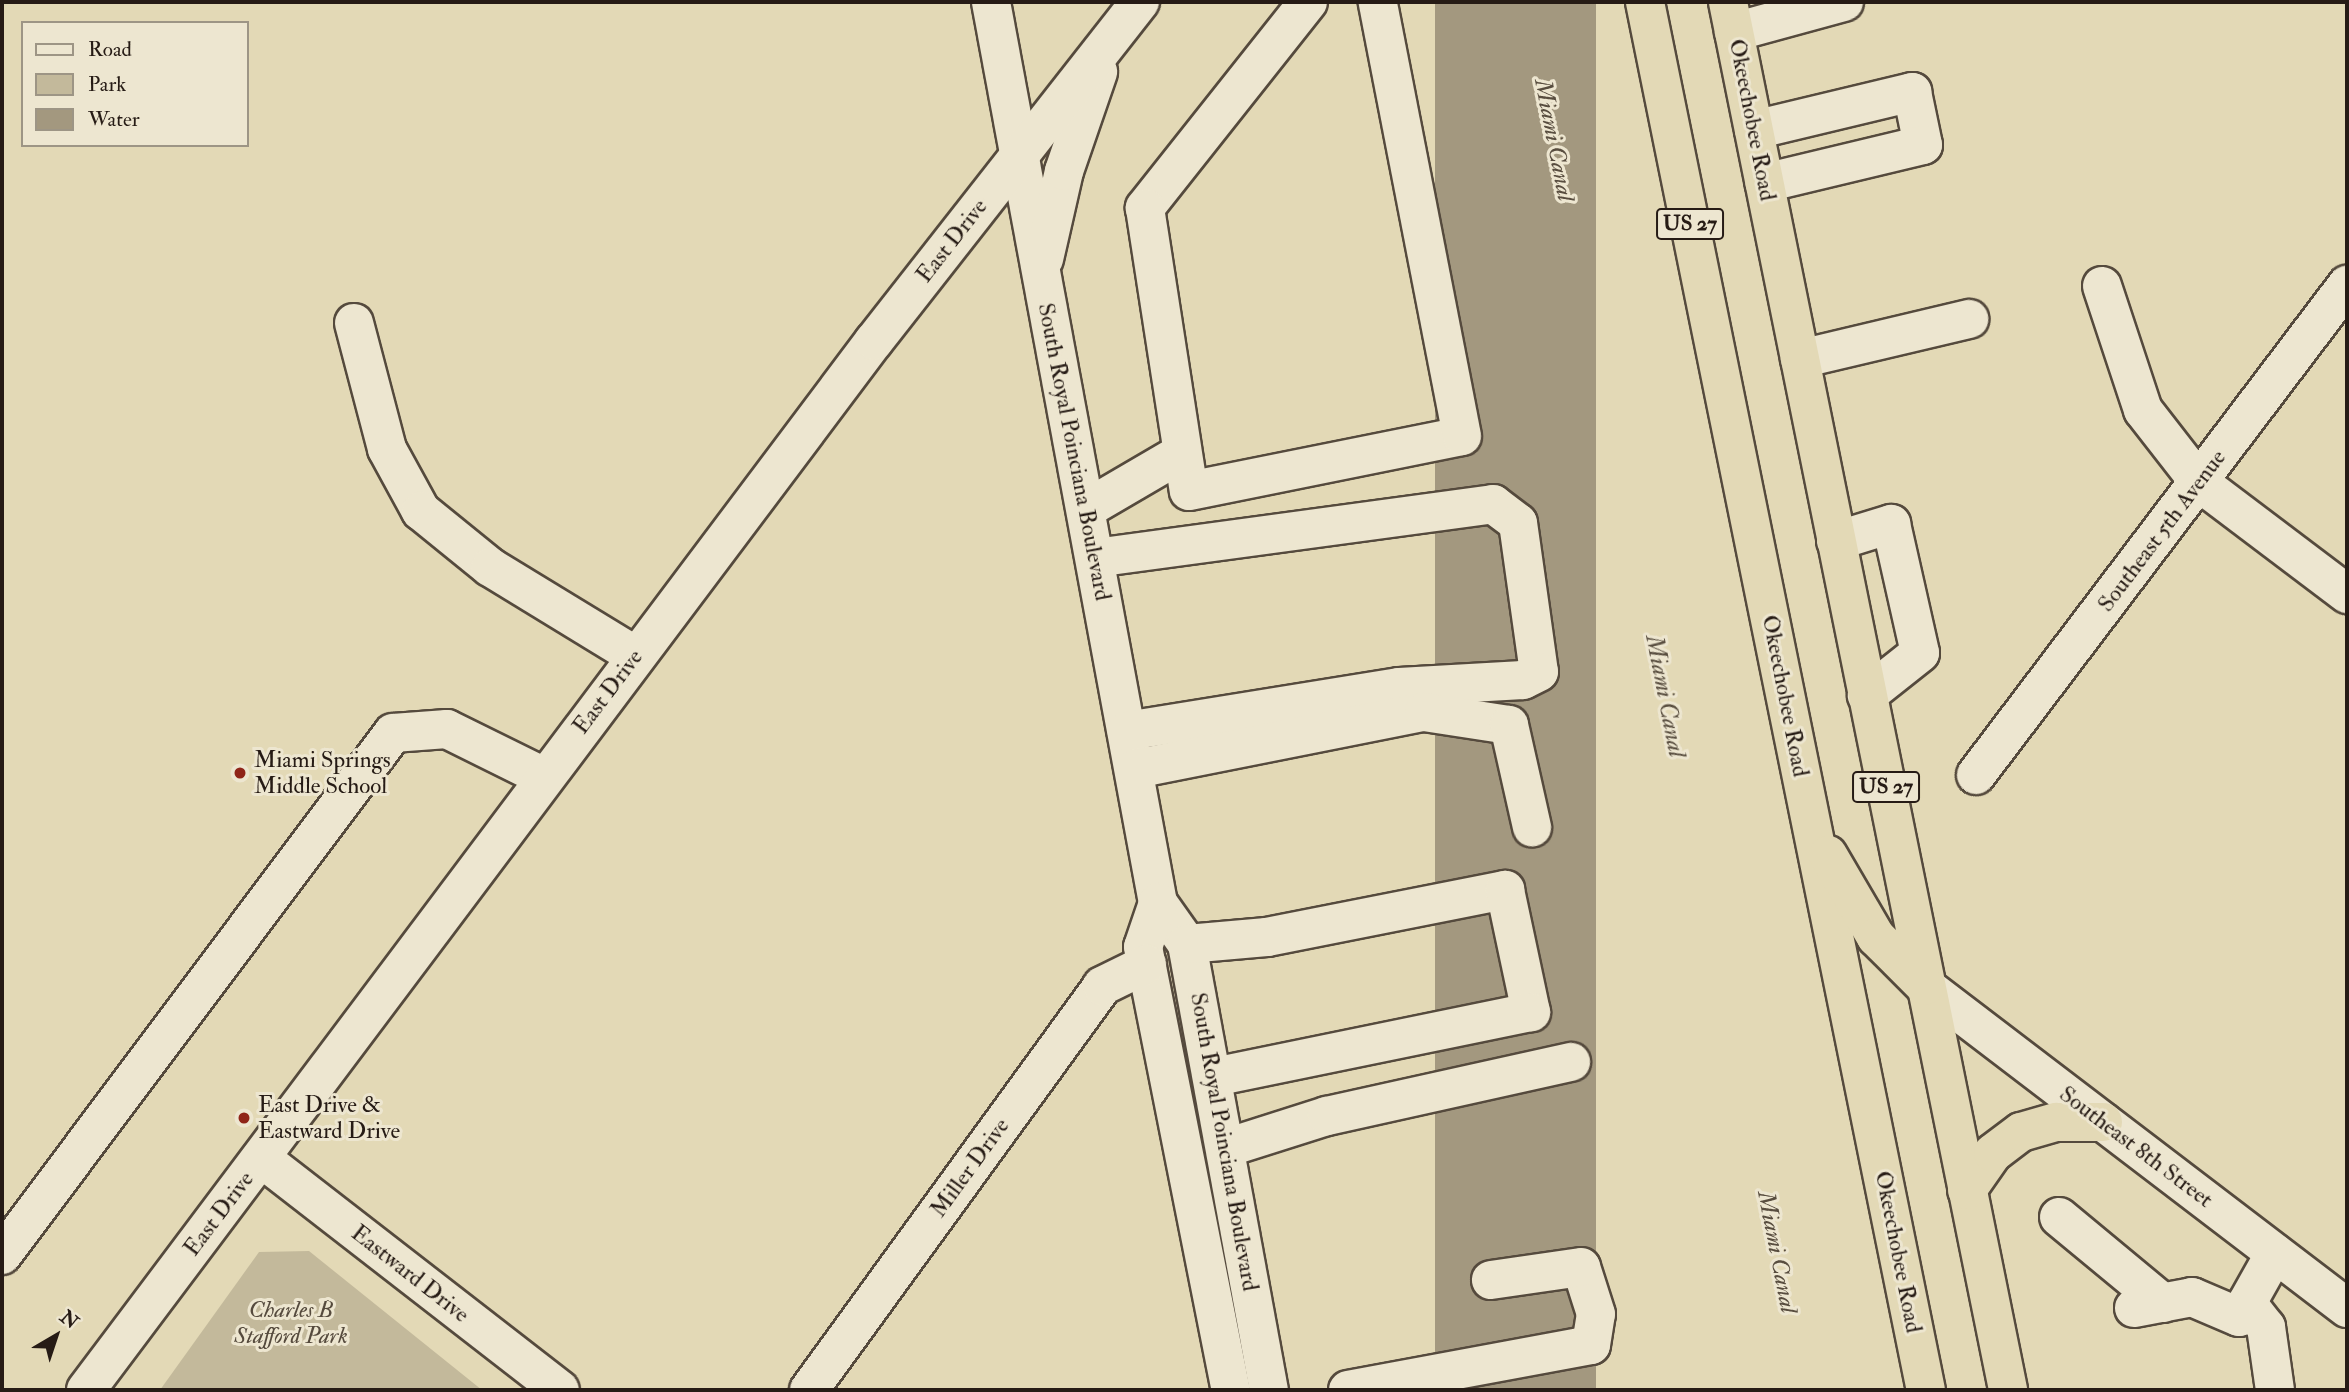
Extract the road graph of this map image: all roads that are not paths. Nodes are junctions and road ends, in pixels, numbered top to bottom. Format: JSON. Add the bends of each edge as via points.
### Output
{"nodes":[{"id":1,"x":991,"y":2,"type":"edge"},
{"id":2,"x":1140,"y":2,"type":"edge"},
{"id":3,"x":1308,"y":2,"type":"edge"},
{"id":4,"x":1378,"y":2,"type":"edge"},
{"id":5,"x":1645,"y":2,"type":"edge"},
{"id":6,"x":1844,"y":2,"type":"edge"},
{"id":7,"x":1731,"y":17,"type":"edge"},
{"id":8,"x":1108,"y":43,"type":"junction"},
{"id":9,"x":1754,"y":130,"type":"junction"},
{"id":10,"x":1020,"y":155,"type":"junction"},
{"id":11,"x":1765,"y":183,"type":"junction"},
{"id":12,"x":1041,"y":277,"type":"junction"},
{"id":13,"x":2347,"y":285,"type":"edge"},
{"id":14,"x":2102,"y":286,"type":"dead end"},
{"id":15,"x":1969,"y":319,"type":"dead end"},
{"id":16,"x":354,"y":323,"type":"dead end"},
{"id":17,"x":1800,"y":359,"type":"junction"},
{"id":18,"x":1182,"y":453,"type":"junction"},
{"id":19,"x":2199,"y":482,"type":"junction"},
{"id":20,"x":1086,"y":509,"type":"junction"},
{"id":21,"x":1836,"y":541,"type":"junction"},
{"id":22,"x":1095,"y":558,"type":"junction"},
{"id":23,"x":2347,"y":594,"type":"edge"},
{"id":24,"x":636,"y":656,"type":"junction"},
{"id":25,"x":1867,"y":695,"type":"junction"},
{"id":26,"x":1127,"y":731,"type":"junction"},
{"id":27,"x":1135,"y":769,"type":"junction"},
{"id":28,"x":1976,"y":775,"type":"dead end"},
{"id":29,"x":544,"y":777,"type":"junction"},
{"id":30,"x":1812,"y":826,"type":"junction"},
{"id":31,"x":1532,"y":827,"type":"dead end"},
{"id":32,"x":1158,"y":902,"type":"junction"},
{"id":33,"x":1187,"y":944,"type":"junction"},
{"id":34,"x":1147,"y":964,"type":"junction"},
{"id":35,"x":1925,"y":986,"type":"junction"},
{"id":36,"x":1571,"y":1062,"type":"dead end"},
{"id":37,"x":1214,"y":1077,"type":"junction"},
{"id":38,"x":2103,"y":1122,"type":"junction"},
{"id":39,"x":1226,"y":1148,"type":"junction"},
{"id":40,"x":261,"y":1158,"type":"junction"},
{"id":41,"x":1967,"y":1190,"type":"junction"},
{"id":42,"x":2059,"y":1217,"type":"dead end"},
{"id":43,"x":2275,"y":1253,"type":"junction"},
{"id":44,"x":2,"y":1255,"type":"edge"},
{"id":45,"x":1491,"y":1280,"type":"dead end"},
{"id":46,"x":2247,"y":1303,"type":"junction"},
{"id":47,"x":2347,"y":1308,"type":"edge"},
{"id":48,"x":86,"y":1390,"type":"edge"},
{"id":49,"x":560,"y":1390,"type":"edge"},
{"id":50,"x":809,"y":1390,"type":"edge"},
{"id":51,"x":1231,"y":1390,"type":"edge"},
{"id":52,"x":1269,"y":1390,"type":"edge"},
{"id":53,"x":1348,"y":1390,"type":"edge"},
{"id":54,"x":1926,"y":1390,"type":"edge"},
{"id":55,"x":2008,"y":1390,"type":"edge"},
{"id":56,"x":2275,"y":1390,"type":"edge"}],
"edges":[{"from":1,"to":10,"type":"street","name":"South Royal Poinciana Boulevard"},
{"from":2,"to":8,"type":"street","name":"East Drive"},
{"from":3,"to":18,"type":"street","via":[[1145,208]]},
{"from":4,"to":18,"type":"street","via":[[1462,436],[1189,491]]},
{"from":5,"to":30,"type":"highway","name":"Okeechobee Road","number":"US 27"},
{"from":6,"to":7,"type":"street"},
{"from":7,"to":9,"type":"highway","name":"Okeechobee Road","number":"US 27"},
{"from":8,"to":10,"type":"street","name":"East Drive"},
{"from":8,"to":12,"type":"street","via":[[1064,170]]},
{"from":9,"to":11,"type":"highway","name":"Okeechobee Road","number":"US 27"},
{"from":9,"to":11,"type":"street","via":[[1912,92],[1923,145]]},
{"from":10,"to":12,"type":"street","name":"South Royal Poinciana Boulevard"},
{"from":10,"to":24,"type":"street","name":"East Drive"},
{"from":11,"to":17,"type":"highway","name":"Okeechobee Road","number":"US 27"},
{"from":12,"to":20,"type":"street","name":"South Royal Poinciana Boulevard"},
{"from":13,"to":19,"type":"street","name":"Southeast 5th Avenue"},
{"from":14,"to":19,"type":"street","via":[[2143,410]]},
{"from":15,"to":17,"type":"street"},
{"from":16,"to":24,"type":"street","via":[[387,449],[421,511],[490,567]]},
{"from":17,"to":21,"type":"highway","name":"Okeechobee Road","number":"US 27"},
{"from":18,"to":20,"type":"street"},
{"from":19,"to":23,"type":"street"},
{"from":19,"to":28,"type":"street","name":"Southeast 5th Avenue"},
{"from":20,"to":22,"type":"street","name":"South Royal Poinciana Boulevard"},
{"from":21,"to":25,"type":"highway","name":"Okeechobee Road","number":"US 27"},
{"from":21,"to":25,"type":"street","via":[[1891,524],[1920,653]]},
{"from":22,"to":26,"type":"street","name":"South Royal Poinciana Boulevard"},
{"from":22,"to":26,"type":"street","via":[[1493,504],[1518,523],[1539,672],[1523,680],[1399,687]]},
{"from":24,"to":29,"type":"street","name":"East Drive"},
{"from":25,"to":35,"type":"highway","name":"Okeechobee Road","number":"US 27"},
{"from":26,"to":27,"type":"street","name":"South Royal Poinciana Boulevard"},
{"from":27,"to":31,"type":"street","via":[[1424,712],[1509,726]]},
{"from":27,"to":32,"type":"street","name":"South Royal Poinciana Boulevard"},
{"from":29,"to":40,"type":"street","name":"East Drive"},
{"from":29,"to":44,"type":"street","via":[[447,729],[393,733]]},
{"from":30,"to":35,"type":"highway","via":[[1876,937]]},
{"from":30,"to":54,"type":"highway","name":"Okeechobee Road","number":"US 27"},
{"from":32,"to":33,"type":"street","name":"South Royal Poinciana Boulevard"},
{"from":32,"to":34,"type":"street","name":"South Royal Poinciana Boulevard","via":[[1143,947]]},
{"from":33,"to":37,"type":"street","name":"South Royal Poinciana Boulevard"},
{"from":33,"to":37,"type":"street","via":[[1267,937],[1505,890],[1531,1012]]},
{"from":34,"to":50,"type":"street","name":"Miller Drive","via":[[1102,986]]},
{"from":34,"to":51,"type":"street","name":"South Royal Poinciana Boulevard"},
{"from":35,"to":38,"type":"street","name":"Southeast 8th Street"},
{"from":35,"to":41,"type":"highway","name":"Okeechobee Road","number":"US 27"},
{"from":36,"to":39,"type":"street","via":[[1326,1116]]},
{"from":37,"to":39,"type":"street","name":"South Royal Poinciana Boulevard"},
{"from":38,"to":41,"type":"highway","via":[[2057,1122],[2021,1132],[1993,1153]]},
{"from":38,"to":43,"type":"street","name":"Southeast 8th Street"},
{"from":39,"to":52,"type":"street","name":"South Royal Poinciana Boulevard"},
{"from":40,"to":48,"type":"street","name":"East Drive"},
{"from":40,"to":49,"type":"street","name":"Eastward Drive"},
{"from":41,"to":55,"type":"highway","name":"Okeechobee Road","number":"US 27"},
{"from":42,"to":46,"type":"street","via":[[2149,1305],[2192,1297],[2239,1317]]},
{"from":43,"to":46,"type":"street"},
{"from":43,"to":47,"type":"street","name":"Southeast 8th Street"},
{"from":45,"to":53,"type":"street","via":[[1581,1267],[1596,1314],[1591,1345]]},
{"from":46,"to":56,"type":"street","via":[[2266,1327]]}]}
